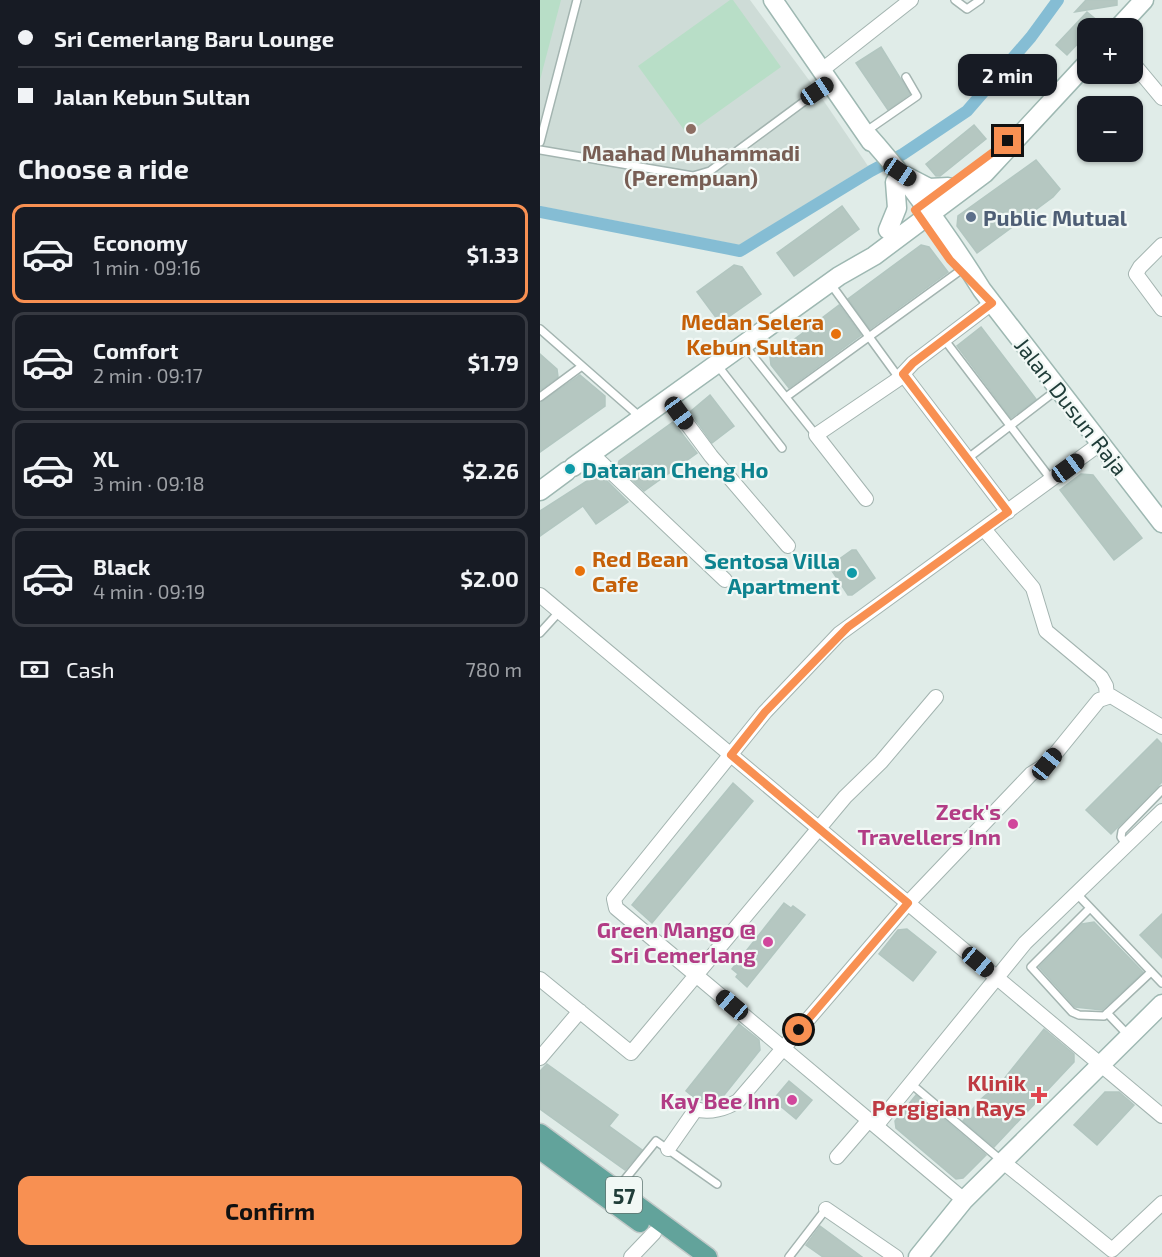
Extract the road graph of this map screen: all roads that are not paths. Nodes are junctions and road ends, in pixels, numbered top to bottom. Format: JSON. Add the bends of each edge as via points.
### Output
{"nodes":[{"id":1,"x":577,"y":0,"type":"edge"},
{"id":2,"x":773,"y":0,"type":"edge"},
{"id":3,"x":911,"y":0,"type":"edge"},
{"id":4,"x":955,"y":0,"type":"edge"},
{"id":5,"x":980,"y":0,"type":"edge"},
{"id":6,"x":1144,"y":0,"type":"edge"},
{"id":7,"x":1127,"y":18,"type":"edge"},
{"id":8,"x":1077,"y":74,"type":"edge"},
{"id":9,"x":1143,"y":75,"type":"edge"},
{"id":10,"x":827,"y":76,"type":"junction"},
{"id":11,"x":906,"y":77,"type":"dead end"},
{"id":12,"x":1162,"y":98,"type":"edge"},
{"id":13,"x":865,"y":132,"type":"junction"},
{"id":14,"x":1021,"y":133,"type":"junction"},
{"id":15,"x":540,"y":142,"type":"edge"},
{"id":16,"x":540,"y":150,"type":"edge"},
{"id":17,"x":896,"y":174,"type":"junction"},
{"id":18,"x":948,"y":187,"type":"junction"},
{"id":19,"x":923,"y":212,"type":"junction"},
{"id":20,"x":888,"y":230,"type":"junction"},
{"id":21,"x":1162,"y":244,"type":"edge"},
{"id":22,"x":961,"y":270,"type":"junction"},
{"id":23,"x":834,"y":279,"type":"junction"},
{"id":24,"x":987,"y":296,"type":"junction"},
{"id":25,"x":1162,"y":309,"type":"edge"},
{"id":26,"x":540,"y":329,"type":"edge"},
{"id":27,"x":869,"y":337,"type":"junction"},
{"id":28,"x":944,"y":339,"type":"junction"},
{"id":29,"x":744,"y":344,"type":"junction"},
{"id":30,"x":716,"y":364,"type":"junction"},
{"id":31,"x":582,"y":366,"type":"junction"},
{"id":32,"x":901,"y":376,"type":"junction"},
{"id":33,"x":1059,"y":389,"type":"junction"},
{"id":34,"x":540,"y":397,"type":"edge"},
{"id":35,"x":786,"y":397,"type":"junction"},
{"id":36,"x":668,"y":398,"type":"junction"},
{"id":37,"x":641,"y":418,"type":"junction"},
{"id":38,"x":1010,"y":426,"type":"junction"},
{"id":39,"x":816,"y":435,"type":"junction"},
{"id":40,"x":1101,"y":443,"type":"junction"},
{"id":41,"x":782,"y":448,"type":"dead end"},
{"id":42,"x":592,"y":454,"type":"junction"},
{"id":43,"x":967,"y":459,"type":"junction"},
{"id":44,"x":1047,"y":474,"type":"dead end"},
{"id":45,"x":540,"y":491,"type":"edge"},
{"id":46,"x":866,"y":499,"type":"dead end"},
{"id":47,"x":1008,"y":512,"type":"junction"},
{"id":48,"x":1162,"y":522,"type":"edge"},
{"id":49,"x":984,"y":530,"type":"junction"},
{"id":50,"x":788,"y":546,"type":"dead end"},
{"id":51,"x":725,"y":580,"type":"dead end"},
{"id":52,"x":540,"y":595,"type":"edge"},
{"id":53,"x":560,"y":611,"type":"junction"},
{"id":54,"x":540,"y":633,"type":"edge"},
{"id":55,"x":1107,"y":696,"type":"junction"},
{"id":56,"x":936,"y":697,"type":"dead end"},
{"id":57,"x":1162,"y":727,"type":"edge"},
{"id":58,"x":731,"y":755,"type":"junction"},
{"id":59,"x":1162,"y":790,"type":"edge"},
{"id":60,"x":1162,"y":811,"type":"edge"},
{"id":61,"x":818,"y":828,"type":"junction"},
{"id":62,"x":1127,"y":846,"type":"junction"},
{"id":63,"x":1077,"y":894,"type":"junction"},
{"id":64,"x":908,"y":903,"type":"junction"},
{"id":65,"x":1090,"y":908,"type":"junction"},
{"id":66,"x":1151,"y":972,"type":"junction"},
{"id":67,"x":698,"y":976,"type":"junction"},
{"id":68,"x":996,"y":976,"type":"junction"},
{"id":69,"x":540,"y":979,"type":"edge"},
{"id":70,"x":1162,"y":983,"type":"edge"},
{"id":71,"x":1162,"y":1004,"type":"edge"},
{"id":72,"x":580,"y":1011,"type":"junction"},
{"id":73,"x":1107,"y":1013,"type":"junction"},
{"id":74,"x":1129,"y":1036,"type":"junction"},
{"id":75,"x":784,"y":1048,"type":"junction"},
{"id":76,"x":540,"y":1058,"type":"edge"},
{"id":77,"x":1100,"y":1064,"type":"junction"},
{"id":78,"x":910,"y":1083,"type":"junction"},
{"id":79,"x":1162,"y":1116,"type":"edge"},
{"id":80,"x":873,"y":1123,"type":"junction"},
{"id":81,"x":540,"y":1133,"type":"edge"},
{"id":82,"x":668,"y":1149,"type":"junction"},
{"id":83,"x":540,"y":1150,"type":"edge"},
{"id":84,"x":837,"y":1157,"type":"dead end"},
{"id":85,"x":1002,"y":1161,"type":"junction"},
{"id":86,"x":717,"y":1184,"type":"dead end"},
{"id":87,"x":617,"y":1190,"type":"junction"},
{"id":88,"x":964,"y":1200,"type":"junction"},
{"id":89,"x":1162,"y":1203,"type":"edge"},
{"id":90,"x":826,"y":1209,"type":"joint"},
{"id":91,"x":654,"y":1233,"type":"junction"},
{"id":92,"x":1108,"y":1254,"type":"edge"},
{"id":93,"x":632,"y":1257,"type":"edge"},
{"id":94,"x":687,"y":1257,"type":"edge"},
{"id":95,"x":708,"y":1257,"type":"edge"},
{"id":96,"x":789,"y":1257,"type":"edge"},
{"id":97,"x":896,"y":1257,"type":"edge"},
{"id":98,"x":918,"y":1257,"type":"edge"}],
"edges":[{"from":1,"to":15,"type":"lane"},
{"from":2,"to":10,"type":"main road"},
{"from":3,"to":10,"type":"street"},
{"from":4,"to":5,"type":"lane","via":[[967,9]]},
{"from":6,"to":7,"type":"main road"},
{"from":8,"to":14,"type":"main road"},
{"from":9,"to":12,"type":"street"},
{"from":10,"to":13,"type":"main road"},
{"from":10,"to":16,"type":"lane","via":[[701,175]]},
{"from":11,"to":13,"type":"lane","via":[[917,96]]},
{"from":13,"to":17,"type":"main road"},
{"from":14,"to":18,"type":"main road"},
{"from":14,"to":19,"type":"main road","via":[[985,173]]},
{"from":17,"to":18,"type":"main road","via":[[925,187]]},
{"from":17,"to":19,"type":"main road"},
{"from":17,"to":20,"type":"main road","via":[[897,208]]},
{"from":18,"to":19,"type":"main road"},
{"from":19,"to":20,"type":"main road"},
{"from":19,"to":22,"type":"main road","name":"Jalan Dusun Raja","via":[[950,260]]},
{"from":19,"to":23,"type":"main road","via":[[874,256]]},
{"from":19,"to":24,"type":"main road","name":"Jalan Dusun Raja"},
{"from":20,"to":23,"type":"main road"},
{"from":21,"to":25,"type":"street","via":[[1136,274]]},
{"from":22,"to":24,"type":"main road","name":"Jalan Dusun Raja"},
{"from":22,"to":27,"type":"lane"},
{"from":23,"to":27,"type":"lane"},
{"from":23,"to":29,"type":"main road"},
{"from":24,"to":28,"type":"street"},
{"from":24,"to":33,"type":"main road","name":"Jalan Dusun Raja"},
{"from":26,"to":31,"type":"lane"},
{"from":27,"to":32,"type":"lane"},
{"from":27,"to":35,"type":"lane"},
{"from":28,"to":32,"type":"street"},
{"from":28,"to":38,"type":"lane"},
{"from":29,"to":30,"type":"main road"},
{"from":29,"to":35,"type":"lane"},
{"from":30,"to":36,"type":"main road"},
{"from":30,"to":41,"type":"lane"},
{"from":31,"to":34,"type":"lane"},
{"from":31,"to":37,"type":"lane"},
{"from":32,"to":39,"type":"street"},
{"from":32,"to":43,"type":"street"},
{"from":33,"to":38,"type":"lane"},
{"from":33,"to":40,"type":"main road","name":"Jalan Dusun Raja"},
{"from":35,"to":39,"type":"lane"},
{"from":36,"to":37,"type":"main road"},
{"from":36,"to":50,"type":"street","via":[[711,456]]},
{"from":37,"to":42,"type":"main road"},
{"from":38,"to":43,"type":"lane"},
{"from":38,"to":44,"type":"lane"},
{"from":39,"to":46,"type":"street"},
{"from":40,"to":47,"type":"street"},
{"from":40,"to":48,"type":"main road","name":"Jalan Dusun Raja"},
{"from":42,"to":45,"type":"main road"},
{"from":42,"to":51,"type":"street"},
{"from":43,"to":47,"type":"street"},
{"from":47,"to":49,"type":"street"},
{"from":49,"to":55,"type":"street","via":[[1033,588],[1046,631],[1101,676]]},
{"from":49,"to":58,"type":"street","via":[[848,627],[765,712]]},
{"from":52,"to":53,"type":"street"},
{"from":53,"to":54,"type":"lane"},
{"from":53,"to":58,"type":"street"},
{"from":55,"to":57,"type":"street"},
{"from":55,"to":64,"type":"street","via":[[1099,700],[1047,764],[1031,774]]},
{"from":56,"to":61,"type":"street"},
{"from":58,"to":61,"type":"street"},
{"from":58,"to":67,"type":"street","via":[[613,902]]},
{"from":59,"to":62,"type":"lane","via":[[1122,831]]},
{"from":60,"to":62,"type":"street"},
{"from":61,"to":64,"type":"street"},
{"from":61,"to":67,"type":"street"},
{"from":62,"to":63,"type":"street"},
{"from":63,"to":65,"type":"lane"},
{"from":63,"to":68,"type":"street"},
{"from":64,"to":68,"type":"street"},
{"from":64,"to":75,"type":"street"},
{"from":65,"to":66,"type":"lane"},
{"from":65,"to":73,"type":"lane","via":[[1031,967],[1075,1014]]},
{"from":66,"to":70,"type":"lane"},
{"from":66,"to":73,"type":"lane"},
{"from":67,"to":72,"type":"street","via":[[631,1053]]},
{"from":67,"to":75,"type":"street"},
{"from":68,"to":77,"type":"street"},
{"from":68,"to":78,"type":"street"},
{"from":69,"to":72,"type":"street"},
{"from":71,"to":74,"type":"main road"},
{"from":72,"to":76,"type":"street"},
{"from":73,"to":74,"type":"lane"},
{"from":74,"to":77,"type":"main road"},
{"from":75,"to":80,"type":"street"},
{"from":75,"to":82,"type":"street","via":[[738,1101],[726,1108],[696,1110]]},
{"from":77,"to":79,"type":"street"},
{"from":77,"to":85,"type":"main road"},
{"from":78,"to":80,"type":"street"},
{"from":78,"to":85,"type":"lane"},
{"from":80,"to":84,"type":"street"},
{"from":80,"to":88,"type":"street"},
{"from":81,"to":87,"type":"main road","number":"57"},
{"from":82,"to":86,"type":"lane"},
{"from":82,"to":87,"type":"lane","via":[[653,1142]]},
{"from":83,"to":91,"type":"main road","number":"57"},
{"from":85,"to":88,"type":"main road"},
{"from":85,"to":92,"type":"street"},
{"from":87,"to":95,"type":"main road","number":"57"},
{"from":88,"to":98,"type":"main road"},
{"from":89,"to":92,"type":"street"},
{"from":90,"to":96,"type":"lane"},
{"from":90,"to":97,"type":"street"},
{"from":91,"to":93,"type":"street"},
{"from":91,"to":94,"type":"main road","number":"57"}]}
